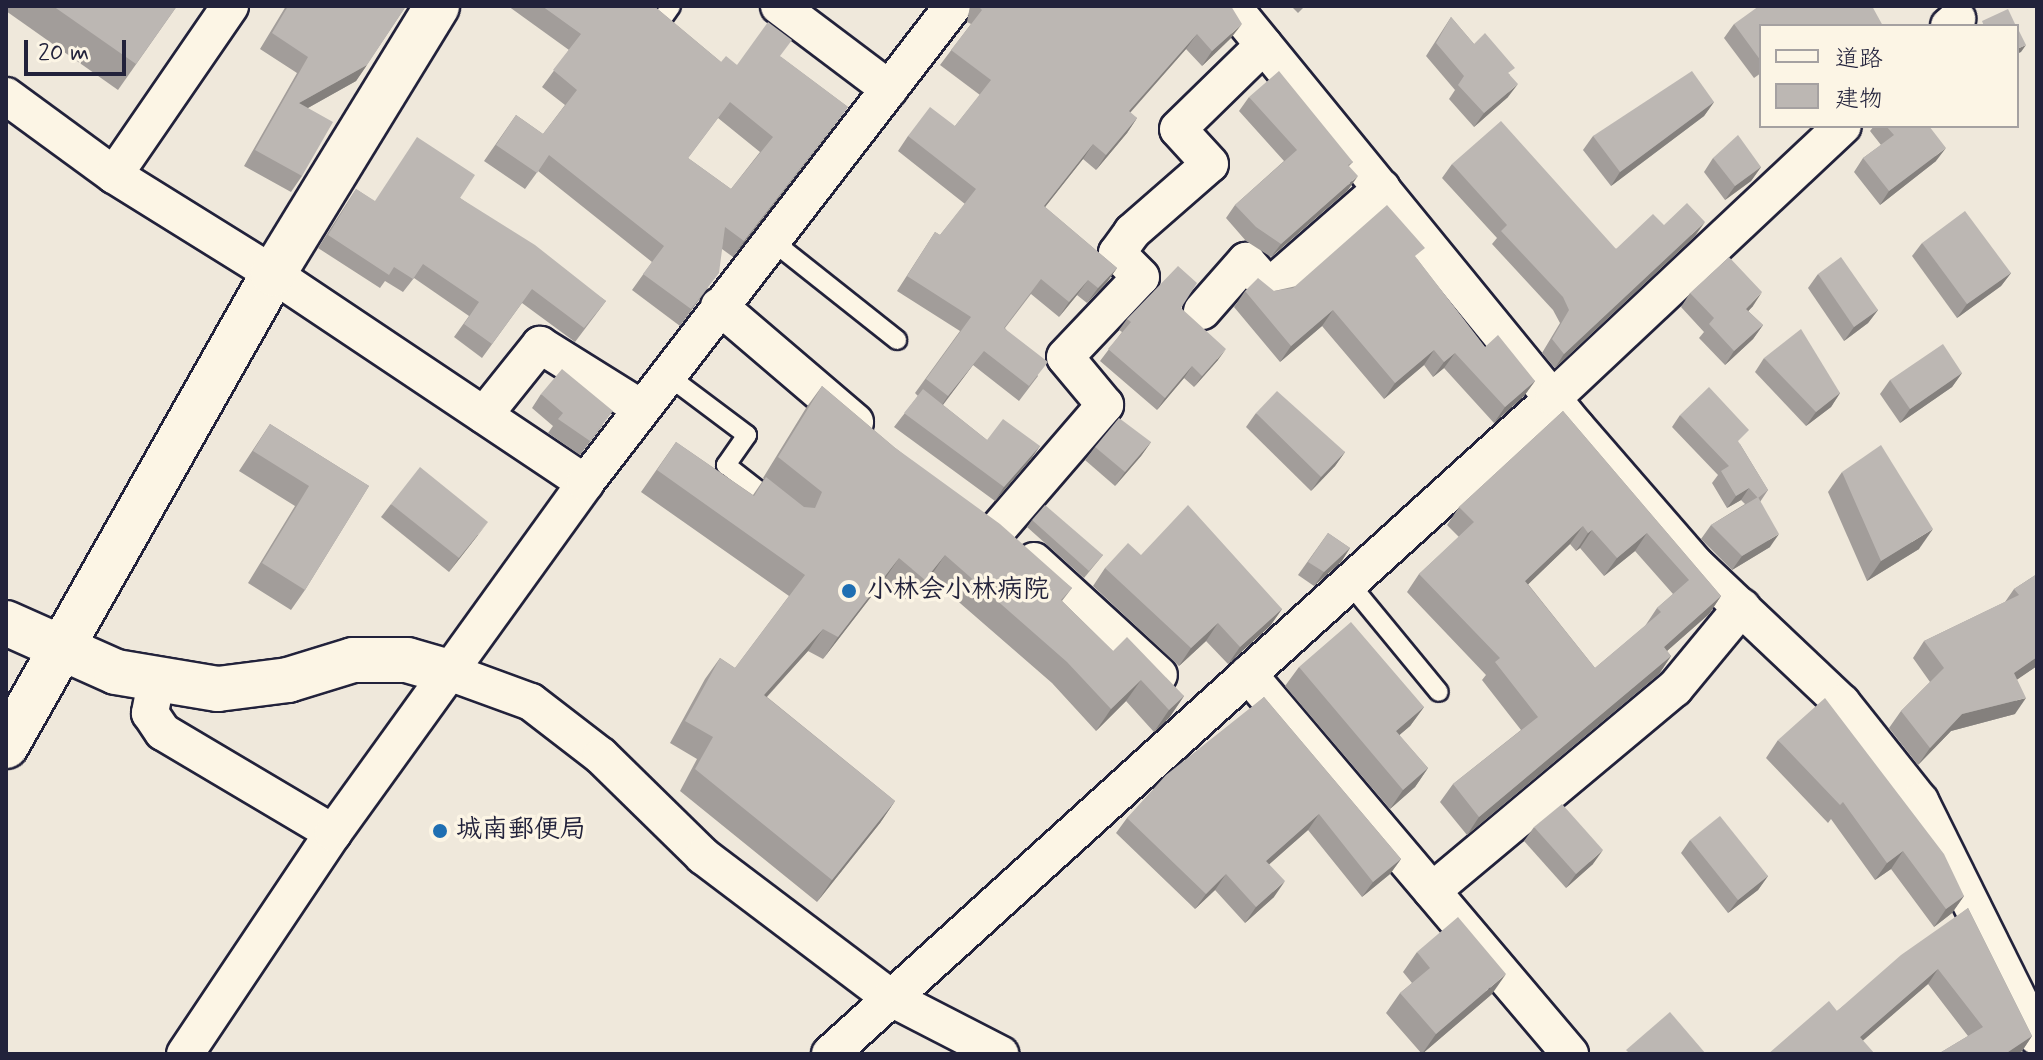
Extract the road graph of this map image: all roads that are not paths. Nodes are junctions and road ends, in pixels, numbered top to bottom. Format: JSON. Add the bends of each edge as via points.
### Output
{"nodes":[{"id":1,"x":230,"y":6,"type":"edge"},
{"id":2,"x":437,"y":6,"type":"edge"},
{"id":3,"x":671,"y":6,"type":"edge"},
{"id":4,"x":779,"y":6,"type":"edge"},
{"id":5,"x":953,"y":6,"type":"edge"},
{"id":6,"x":1232,"y":6,"type":"edge"},
{"id":7,"x":660,"y":22,"type":"edge"},
{"id":8,"x":1264,"y":45,"type":"junction"},
{"id":9,"x":889,"y":89,"type":"junction"},
{"id":10,"x":6,"y":96,"type":"edge"},
{"id":11,"x":1841,"y":128,"type":"edge"},
{"id":12,"x":114,"y":175,"type":"junction"},
{"id":13,"x":1382,"y":188,"type":"junction"},
{"id":14,"x":771,"y":240,"type":"junction"},
{"id":15,"x":273,"y":274,"type":"junction"},
{"id":16,"x":719,"y":306,"type":"junction"},
{"id":17,"x":1202,"y":311,"type":"dead end"},
{"id":18,"x":897,"y":340,"type":"dead end"},
{"id":19,"x":667,"y":375,"type":"junction"},
{"id":20,"x":1554,"y":397,"type":"junction"},
{"id":21,"x":641,"y":408,"type":"junction"},
{"id":22,"x":484,"y":415,"type":"junction"},
{"id":23,"x":879,"y":443,"type":"edge"},
{"id":24,"x":585,"y":483,"type":"junction"},
{"id":25,"x":796,"y":519,"type":"edge"},
{"id":26,"x":1349,"y":583,"type":"junction"},
{"id":27,"x":1742,"y":607,"type":"junction"},
{"id":28,"x":6,"y":623,"type":"edge"},
{"id":29,"x":59,"y":648,"type":"junction"},
{"id":30,"x":449,"y":672,"type":"junction"},
{"id":31,"x":1248,"y":674,"type":"junction"},
{"id":32,"x":156,"y":682,"type":"junction"},
{"id":33,"x":1439,"y":692,"type":"dead end"},
{"id":34,"x":1198,"y":720,"type":"junction"},
{"id":35,"x":6,"y":746,"type":"edge"},
{"id":36,"x":333,"y":833,"type":"junction"},
{"id":37,"x":1432,"y":891,"type":"junction"},
{"id":38,"x":891,"y":998,"type":"junction"},
{"id":39,"x":2037,"y":1037,"type":"edge"},
{"id":40,"x":185,"y":1054,"type":"edge"},
{"id":41,"x":830,"y":1054,"type":"edge"},
{"id":42,"x":1000,"y":1054,"type":"edge"},
{"id":43,"x":1570,"y":1054,"type":"edge"}],
"edges":[{"from":1,"to":12,"type":"street"},
{"from":2,"to":15,"type":"street"},
{"from":3,"to":7,"type":"lane"},
{"from":4,"to":9,"type":"street"},
{"from":5,"to":9,"type":"street"},
{"from":6,"to":8,"type":"street"},
{"from":8,"to":13,"type":"street"},
{"from":8,"to":34,"type":"street","via":[[1178,129],[1210,164],[1132,232],[1117,253],[1141,277],[1065,357],[1105,405],[986,521],[1153,668]]},
{"from":9,"to":14,"type":"street"},
{"from":10,"to":12,"type":"street"},
{"from":11,"to":20,"type":"street"},
{"from":12,"to":15,"type":"street"},
{"from":13,"to":17,"type":"street","via":[[1269,287],[1246,261]]},
{"from":13,"to":20,"type":"street"},
{"from":14,"to":16,"type":"street"},
{"from":14,"to":18,"type":"lane"},
{"from":15,"to":22,"type":"street"},
{"from":15,"to":29,"type":"street"},
{"from":16,"to":19,"type":"street"},
{"from":16,"to":23,"type":"street"},
{"from":19,"to":21,"type":"street"},
{"from":19,"to":25,"type":"lane","via":[[747,435],[726,465]]},
{"from":20,"to":26,"type":"street"},
{"from":20,"to":27,"type":"street","via":[[1687,554]]},
{"from":21,"to":22,"type":"street","via":[[540,345]]},
{"from":21,"to":24,"type":"street"},
{"from":22,"to":24,"type":"street"},
{"from":24,"to":30,"type":"street"},
{"from":26,"to":31,"type":"street"},
{"from":26,"to":33,"type":"lane"},
{"from":27,"to":37,"type":"street","via":[[1675,688]]},
{"from":27,"to":39,"type":"street","via":[[1842,703],[1920,801]]},
{"from":28,"to":29,"type":"street"},
{"from":29,"to":32,"type":"street"},
{"from":29,"to":35,"type":"street"},
{"from":30,"to":32,"type":"street","via":[[407,660],[353,660],[288,680],[218,689]]},
{"from":30,"to":36,"type":"street"},
{"from":30,"to":38,"type":"street","via":[[531,702],[601,756],[703,856]]},
{"from":31,"to":34,"type":"street"},
{"from":31,"to":37,"type":"street"},
{"from":32,"to":36,"type":"street","via":[[150,713],[163,732]]},
{"from":34,"to":38,"type":"street"},
{"from":36,"to":40,"type":"street"},
{"from":37,"to":43,"type":"street"},
{"from":38,"to":41,"type":"street"},
{"from":38,"to":42,"type":"street"}]}
